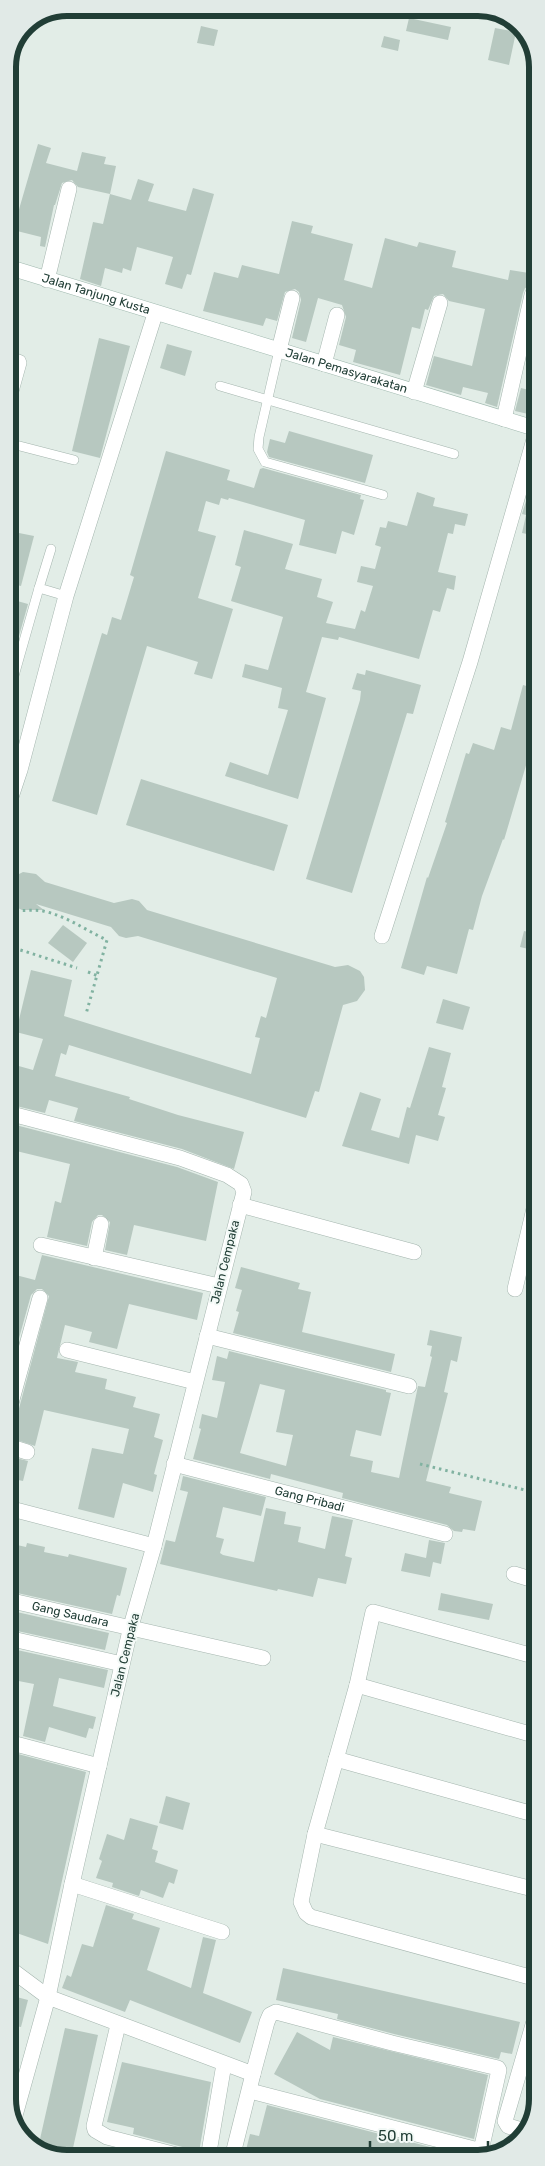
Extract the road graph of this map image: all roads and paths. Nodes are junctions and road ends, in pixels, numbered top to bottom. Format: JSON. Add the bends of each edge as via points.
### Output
{"nodes":[{"id":1,"x":69,"y":188,"type":"dead end"},
{"id":2,"x":16,"y":270,"type":"edge"},
{"id":3,"x":47,"y":280,"type":"junction"},
{"id":4,"x":292,"y":298,"type":"dead end"},
{"id":5,"x":440,"y":303,"type":"dead end"},
{"id":6,"x":529,"y":308,"type":"edge"},
{"id":7,"x":155,"y":314,"type":"junction"},
{"id":8,"x":337,"y":316,"type":"dead end"},
{"id":9,"x":279,"y":350,"type":"junction"},
{"id":10,"x":16,"y":358,"type":"edge"},
{"id":11,"x":324,"y":364,"type":"junction"},
{"id":12,"x":16,"y":384,"type":"edge"},
{"id":13,"x":220,"y":386,"type":"dead end"},
{"id":14,"x":414,"y":392,"type":"junction"},
{"id":15,"x":269,"y":400,"type":"junction"},
{"id":16,"x":504,"y":419,"type":"junction"},
{"id":17,"x":529,"y":427,"type":"edge"},
{"id":18,"x":16,"y":445,"type":"edge"},
{"id":19,"x":454,"y":454,"type":"dead end"},
{"id":20,"x":529,"y":456,"type":"edge"},
{"id":21,"x":74,"y":460,"type":"dead end"},
{"id":22,"x":384,"y":495,"type":"dead end"},
{"id":23,"x":51,"y":549,"type":"dead end"},
{"id":24,"x":39,"y":588,"type":"junction"},
{"id":25,"x":66,"y":596,"type":"junction"},
{"id":26,"x":16,"y":669,"type":"edge"},
{"id":27,"x":16,"y":762,"type":"edge"},
{"id":28,"x":16,"y":910,"type":"edge"},
{"id":29,"x":382,"y":936,"type":"dead end"},
{"id":30,"x":16,"y":949,"type":"edge"},
{"id":31,"x":78,"y":968,"type":"dead end"},
{"id":32,"x":88,"y":972,"type":"dead end"},
{"id":33,"x":98,"y":976,"type":"junction"},
{"id":34,"x":86,"y":1014,"type":"dead end"},
{"id":35,"x":16,"y":1115,"type":"edge"},
{"id":36,"x":242,"y":1198,"type":"junction"},
{"id":37,"x":101,"y":1224,"type":"dead end"},
{"id":38,"x":529,"y":1230,"type":"edge"},
{"id":39,"x":41,"y":1244,"type":"dead end"},
{"id":40,"x":414,"y":1252,"type":"dead end"},
{"id":41,"x":94,"y":1258,"type":"junction"},
{"id":42,"x":219,"y":1286,"type":"junction"},
{"id":43,"x":515,"y":1289,"type":"dead end"},
{"id":44,"x":40,"y":1298,"type":"dead end"},
{"id":45,"x":207,"y":1336,"type":"junction"},
{"id":46,"x":67,"y":1350,"type":"dead end"},
{"id":47,"x":195,"y":1382,"type":"junction"},
{"id":48,"x":16,"y":1385,"type":"edge"},
{"id":49,"x":409,"y":1386,"type":"dead end"},
{"id":50,"x":16,"y":1449,"type":"edge"},
{"id":51,"x":27,"y":1452,"type":"dead end"},
{"id":52,"x":174,"y":1464,"type":"junction"},
{"id":53,"x":420,"y":1464,"type":"dead end"},
{"id":54,"x":529,"y":1492,"type":"edge"},
{"id":55,"x":16,"y":1510,"type":"edge"},
{"id":56,"x":445,"y":1534,"type":"dead end"},
{"id":57,"x":154,"y":1546,"type":"junction"},
{"id":58,"x":514,"y":1574,"type":"dead end"},
{"id":59,"x":529,"y":1579,"type":"edge"},
{"id":60,"x":16,"y":1602,"type":"edge"},
{"id":61,"x":131,"y":1626,"type":"junction"},
{"id":62,"x":16,"y":1640,"type":"edge"},
{"id":63,"x":529,"y":1655,"type":"edge"},
{"id":64,"x":263,"y":1658,"type":"dead end"},
{"id":65,"x":122,"y":1664,"type":"junction"},
{"id":66,"x":356,"y":1686,"type":"junction"},
{"id":67,"x":529,"y":1734,"type":"edge"},
{"id":68,"x":16,"y":1744,"type":"edge"},
{"id":69,"x":336,"y":1759,"type":"junction"},
{"id":70,"x":99,"y":1766,"type":"junction"},
{"id":71,"x":529,"y":1813,"type":"edge"},
{"id":72,"x":315,"y":1834,"type":"junction"},
{"id":73,"x":72,"y":1884,"type":"junction"},
{"id":74,"x":529,"y":1888,"type":"edge"},
{"id":75,"x":222,"y":1932,"type":"dead end"},
{"id":76,"x":16,"y":1974,"type":"edge"},
{"id":77,"x":529,"y":1977,"type":"edge"},
{"id":78,"x":48,"y":1997,"type":"junction"},
{"id":79,"x":118,"y":2025,"type":"junction"},
{"id":80,"x":529,"y":2041,"type":"edge"},
{"id":81,"x":239,"y":2069,"type":"junction"},
{"id":82,"x":16,"y":2087,"type":"edge"},
{"id":83,"x":250,"y":2091,"type":"junction"},
{"id":84,"x":519,"y":2129,"type":"edge"},
{"id":85,"x":157,"y":2150,"type":"edge"},
{"id":86,"x":211,"y":2150,"type":"edge"},
{"id":87,"x":234,"y":2150,"type":"edge"}],
"edges":[{"from":1,"to":3,"type":"street"},
{"from":2,"to":3,"type":"street","name":"Jalan Tanjung Kusta"},
{"from":3,"to":7,"type":"street","name":"Jalan Tanjung Kusta"},
{"from":4,"to":9,"type":"street"},
{"from":5,"to":14,"type":"street"},
{"from":6,"to":16,"type":"street"},
{"from":7,"to":9,"type":"street","name":"Jalan Pemasyarakatan"},
{"from":7,"to":25,"type":"street"},
{"from":8,"to":11,"type":"street"},
{"from":9,"to":11,"type":"street","name":"Jalan Pemasyarakatan"},
{"from":9,"to":15,"type":"lane"},
{"from":10,"to":12,"type":"lane","via":[[22,363]]},
{"from":11,"to":14,"type":"street","name":"Jalan Pemasyarakatan"},
{"from":13,"to":15,"type":"lane"},
{"from":14,"to":16,"type":"street","name":"Jalan Pemasyarakatan"},
{"from":15,"to":19,"type":"lane"},
{"from":15,"to":22,"type":"lane","via":[[258,449],[265,462]]},
{"from":16,"to":17,"type":"street","name":"Jalan Pemasyarakatan"},
{"from":18,"to":21,"type":"lane"},
{"from":20,"to":29,"type":"street","via":[[461,690]]},
{"from":23,"to":24,"type":"lane"},
{"from":24,"to":25,"type":"lane"},
{"from":24,"to":26,"type":"lane"},
{"from":25,"to":27,"type":"street"},
{"from":28,"to":33,"type":"path","via":[[41,911],[67,918],[107,940]]},
{"from":30,"to":31,"type":"path"},
{"from":32,"to":33,"type":"path"},
{"from":33,"to":34,"type":"path"},
{"from":35,"to":36,"type":"street","via":[[180,1158],[227,1175],[241,1184]]},
{"from":36,"to":40,"type":"street"},
{"from":36,"to":42,"type":"street","name":"Jalan Cempaka"},
{"from":37,"to":41,"type":"street"},
{"from":38,"to":43,"type":"street"},
{"from":39,"to":41,"type":"street"},
{"from":41,"to":42,"type":"street"},
{"from":42,"to":45,"type":"street","name":"Jalan Cempaka"},
{"from":44,"to":48,"type":"street"},
{"from":45,"to":47,"type":"street","name":"Jalan Cempaka"},
{"from":45,"to":49,"type":"street"},
{"from":46,"to":47,"type":"street"},
{"from":47,"to":52,"type":"street","name":"Jalan Cempaka"},
{"from":50,"to":51,"type":"street"},
{"from":52,"to":56,"type":"street","name":"Gang Pribadi"},
{"from":52,"to":57,"type":"street","name":"Jalan Cempaka"},
{"from":53,"to":54,"type":"path"},
{"from":55,"to":57,"type":"street"},
{"from":57,"to":61,"type":"street","name":"Jalan Cempaka"},
{"from":58,"to":59,"type":"street"},
{"from":60,"to":61,"type":"street","name":"Gang Saudara"},
{"from":61,"to":64,"type":"street","name":"Gang Saudara"},
{"from":61,"to":65,"type":"street","name":"Jalan Cempaka"},
{"from":62,"to":65,"type":"street"},
{"from":63,"to":66,"type":"street","via":[[373,1612]]},
{"from":65,"to":70,"type":"street","name":"Jalan Cempaka"},
{"from":66,"to":67,"type":"street"},
{"from":66,"to":69,"type":"street"},
{"from":68,"to":70,"type":"street"},
{"from":69,"to":71,"type":"street"},
{"from":69,"to":72,"type":"street"},
{"from":70,"to":73,"type":"street","name":"Jalan Cempaka"},
{"from":72,"to":74,"type":"street"},
{"from":72,"to":77,"type":"street","via":[[301,1902],[306,1913]]},
{"from":73,"to":75,"type":"street"},
{"from":73,"to":78,"type":"street","name":"Jalan Cempaka"},
{"from":76,"to":78,"type":"street"},
{"from":78,"to":79,"type":"street"},
{"from":78,"to":82,"type":"street","name":"Jalan Cempaka"},
{"from":79,"to":81,"type":"street"},
{"from":79,"to":85,"type":"street","via":[[94,2130],[107,2137]]},
{"from":80,"to":84,"type":"street","via":[[505,2121],[508,2126]]},
{"from":81,"to":83,"type":"street"},
{"from":81,"to":83,"type":"street","via":[[270,2014],[276,2012],[499,2070],[482,2146],[478,2150]]},
{"from":81,"to":86,"type":"street"},
{"from":83,"to":87,"type":"street"}]}
